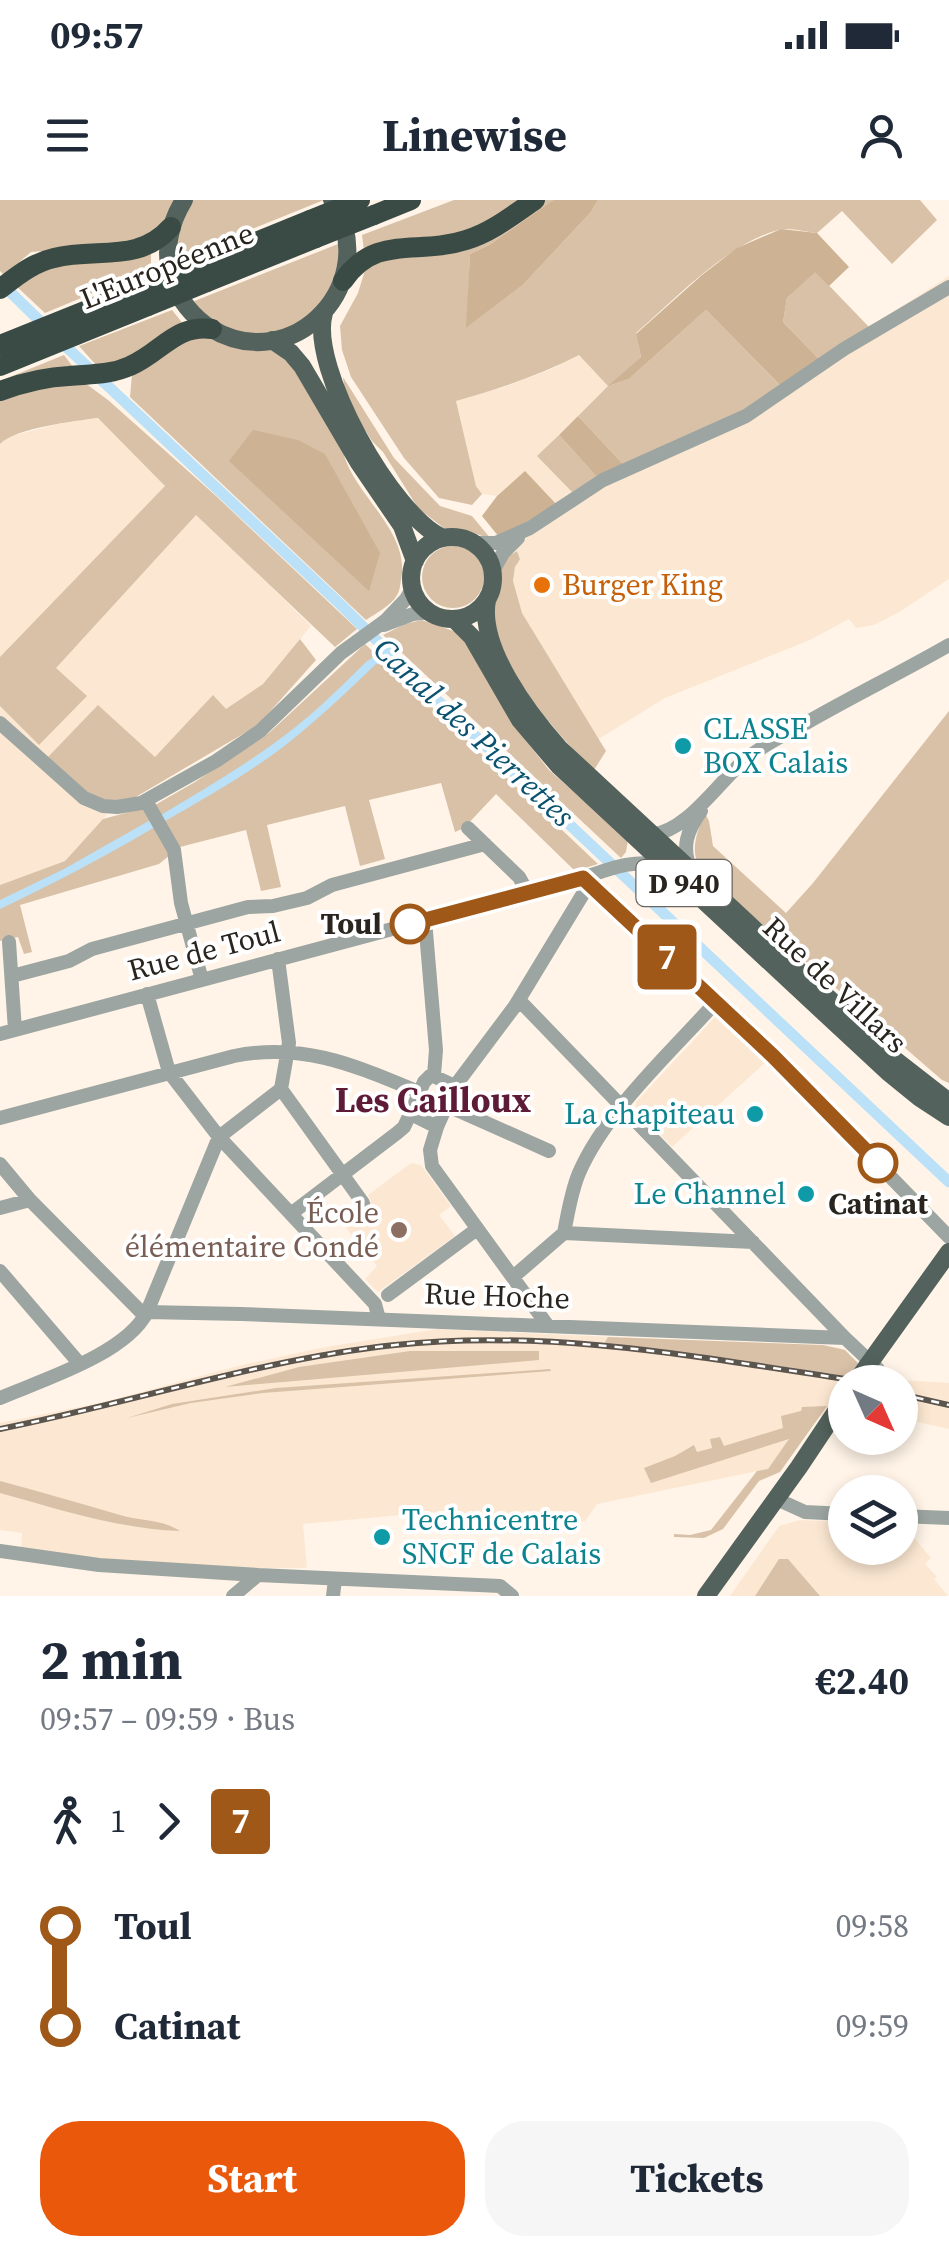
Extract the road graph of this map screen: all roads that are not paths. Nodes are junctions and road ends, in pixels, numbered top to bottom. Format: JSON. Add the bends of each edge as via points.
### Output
{"nodes":[{"id":1,"x":184,"y":200,"type":"edge"},
{"id":2,"x":332,"y":200,"type":"edge"},
{"id":3,"x":411,"y":200,"type":"edge"},
{"id":4,"x":535,"y":200,"type":"edge"},
{"id":5,"x":367,"y":208,"type":"edge"},
{"id":6,"x":172,"y":227,"type":"junction"},
{"id":7,"x":343,"y":280,"type":"junction"},
{"id":8,"x":949,"y":287,"type":"edge"},
{"id":9,"x":0,"y":289,"type":"edge"},
{"id":10,"x":324,"y":313,"type":"junction"},
{"id":11,"x":212,"y":329,"type":"junction"},
{"id":12,"x":41,"y":339,"type":"junction"},
{"id":13,"x":272,"y":340,"type":"junction"},
{"id":14,"x":0,"y":345,"type":"edge"},
{"id":15,"x":0,"y":366,"type":"edge"},
{"id":16,"x":0,"y":391,"type":"edge"},
{"id":17,"x":530,"y":528,"type":"junction"},
{"id":18,"x":443,"y":538,"type":"junction"},
{"id":19,"x":475,"y":543,"type":"junction"},
{"id":20,"x":416,"y":560,"type":"junction"},
{"id":21,"x":493,"y":570,"type":"junction"},
{"id":22,"x":412,"y":587,"type":"junction"},
{"id":23,"x":487,"y":600,"type":"junction"},
{"id":24,"x":430,"y":612,"type":"junction"},
{"id":25,"x":454,"y":618,"type":"junction"},
{"id":26,"x":378,"y":627,"type":"junction"},
{"id":27,"x":949,"y":645,"type":"edge"},
{"id":28,"x":0,"y":723,"type":"edge"},
{"id":29,"x":729,"y":775,"type":"junction"},
{"id":30,"x":155,"y":814,"type":"junction"},
{"id":31,"x":468,"y":828,"type":"dead end"},
{"id":32,"x":631,"y":834,"type":"junction"},
{"id":33,"x":651,"y":835,"type":"junction"},
{"id":34,"x":485,"y":844,"type":"junction"},
{"id":35,"x":628,"y":860,"type":"junction"},
{"id":36,"x":659,"y":864,"type":"junction"},
{"id":37,"x":692,"y":872,"type":"junction"},
{"id":38,"x":590,"y":878,"type":"junction"},
{"id":39,"x":555,"y":886,"type":"junction"},
{"id":40,"x":528,"y":893,"type":"junction"},
{"id":41,"x":571,"y":914,"type":"junction"},
{"id":42,"x":424,"y":920,"type":"junction"},
{"id":43,"x":187,"y":924,"type":"junction"},
{"id":44,"x":9,"y":942,"type":"dead end"},
{"id":45,"x":278,"y":959,"type":"junction"},
{"id":46,"x":12,"y":976,"type":"junction"},
{"id":47,"x":202,"y":980,"type":"junction"},
{"id":48,"x":148,"y":994,"type":"junction"},
{"id":49,"x":519,"y":1000,"type":"junction"},
{"id":50,"x":716,"y":1002,"type":"junction"},
{"id":51,"x":8,"y":1032,"type":"edge"},
{"id":52,"x":288,"y":1052,"type":"junction"},
{"id":53,"x":894,"y":1059,"type":"junction"},
{"id":54,"x":169,"y":1072,"type":"junction"},
{"id":55,"x":434,"y":1075,"type":"junction"},
{"id":56,"x":455,"y":1086,"type":"junction"},
{"id":57,"x":281,"y":1089,"type":"junction"},
{"id":58,"x":949,"y":1091,"type":"edge"},
{"id":59,"x":419,"y":1092,"type":"junction"},
{"id":60,"x":949,"y":1102,"type":"edge"},
{"id":61,"x":446,"y":1106,"type":"junction"},
{"id":62,"x":622,"y":1106,"type":"junction"},
{"id":63,"x":411,"y":1112,"type":"junction"},
{"id":64,"x":949,"y":1117,"type":"edge"},
{"id":65,"x":0,"y":1118,"type":"edge"},
{"id":66,"x":437,"y":1127,"type":"junction"},
{"id":67,"x":219,"y":1137,"type":"junction"},
{"id":68,"x":549,"y":1152,"type":"dead end"},
{"id":69,"x":0,"y":1164,"type":"edge"},
{"id":70,"x":342,"y":1174,"type":"junction"},
{"id":71,"x":30,"y":1200,"type":"junction"},
{"id":72,"x":363,"y":1203,"type":"dead end"},
{"id":73,"x":0,"y":1208,"type":"edge"},
{"id":74,"x":292,"y":1213,"type":"junction"},
{"id":75,"x":477,"y":1230,"type":"junction"},
{"id":76,"x":564,"y":1234,"type":"junction"},
{"id":77,"x":949,"y":1236,"type":"edge"},
{"id":78,"x":752,"y":1242,"type":"junction"},
{"id":79,"x":949,"y":1252,"type":"edge"},
{"id":80,"x":949,"y":1269,"type":"edge"},
{"id":81,"x":0,"y":1271,"type":"edge"},
{"id":82,"x":512,"y":1277,"type":"junction"},
{"id":83,"x":388,"y":1295,"type":"dead end"},
{"id":84,"x":146,"y":1314,"type":"junction"},
{"id":85,"x":379,"y":1319,"type":"junction"},
{"id":86,"x":548,"y":1326,"type":"junction"},
{"id":87,"x":845,"y":1338,"type":"junction"},
{"id":88,"x":79,"y":1363,"type":"junction"},
{"id":89,"x":868,"y":1365,"type":"edge"},
{"id":90,"x":875,"y":1365,"type":"edge"},
{"id":91,"x":876,"y":1365,"type":"edge"},
{"id":92,"x":0,"y":1398,"type":"edge"},
{"id":93,"x":828,"y":1431,"type":"edge"},
{"id":94,"x":828,"y":1433,"type":"edge"},
{"id":95,"x":783,"y":1502,"type":"junction"},
{"id":96,"x":828,"y":1513,"type":"edge"},
{"id":97,"x":918,"y":1517,"type":"edge"},
{"id":98,"x":949,"y":1518,"type":"edge"},
{"id":99,"x":0,"y":1551,"type":"edge"},
{"id":100,"x":258,"y":1575,"type":"junction"},
{"id":101,"x":335,"y":1579,"type":"junction"},
{"id":102,"x":500,"y":1593,"type":"edge"},
{"id":103,"x":233,"y":1596,"type":"edge"},
{"id":104,"x":334,"y":1596,"type":"edge"},
{"id":105,"x":706,"y":1596,"type":"edge"},
{"id":106,"x":715,"y":1596,"type":"edge"}],
"edges":[{"from":1,"to":6,"type":"main road"},
{"from":2,"to":7,"type":"main road","via":[[347,238]]},
{"from":3,"to":5,"type":"highway","name":"L'Européenne"},
{"from":4,"to":7,"type":"highway","via":[[463,241],[371,254]]},
{"from":5,"to":12,"type":"highway","name":"L'Européenne","bridge":true},
{"from":6,"to":9,"type":"highway","via":[[139,250],[34,264]]},
{"from":6,"to":11,"type":"main road","via":[[168,260],[175,287]]},
{"from":7,"to":10,"type":"main road"},
{"from":8,"to":17,"type":"street","via":[[746,416],[603,480]]},
{"from":10,"to":13,"type":"main road"},
{"from":10,"to":18,"type":"main road","via":[[324,349],[350,422],[410,512]]},
{"from":11,"to":13,"type":"main road","via":[[244,340]]},
{"from":11,"to":16,"type":"highway","via":[[182,331],[117,371]]},
{"from":12,"to":14,"type":"highway","name":"L'Européenne"},
{"from":12,"to":15,"type":"highway","name":"L'Européenne"},
{"from":13,"to":20,"type":"main road","via":[[302,366],[402,526]]},
{"from":17,"to":19,"type":"street","via":[[500,542]]},
{"from":17,"to":21,"type":"street"},
{"from":18,"to":19,"type":"main road"},
{"from":18,"to":20,"type":"main road"},
{"from":19,"to":21,"type":"main road"},
{"from":20,"to":22,"type":"main road"},
{"from":21,"to":23,"type":"main road"},
{"from":22,"to":24,"type":"main road"},
{"from":22,"to":26,"type":"street"},
{"from":23,"to":25,"type":"main road"},
{"from":23,"to":33,"type":"main road","name":"Rue de Villars","number":"D 940","via":[[496,650],[533,716]]},
{"from":24,"to":25,"type":"main road"},
{"from":24,"to":26,"type":"street"},
{"from":25,"to":32,"type":"main road","name":"Rue de Villars","number":"D 940","via":[[539,744]]},
{"from":26,"to":30,"type":"street"},
{"from":27,"to":29,"type":"street","via":[[766,745]]},
{"from":28,"to":30,"type":"street","via":[[90,801]]},
{"from":29,"to":33,"type":"street","via":[[680,824]]},
{"from":29,"to":37,"type":"street","via":[[687,837]]},
{"from":30,"to":43,"type":"street","via":[[174,850]]},
{"from":31,"to":34,"type":"street"},
{"from":32,"to":35,"type":"street","via":[[635,845]]},
{"from":32,"to":36,"type":"main road","name":"Rue de Villars","number":"D 940"},
{"from":33,"to":37,"type":"main road","name":"Rue de Villars","number":"D 940"},
{"from":34,"to":40,"type":"street"},
{"from":34,"to":43,"type":"street","via":[[332,885],[307,898]]},
{"from":35,"to":36,"type":"street","name":"Rue de Toul"},
{"from":35,"to":38,"type":"street","name":"Rue de Toul"},
{"from":36,"to":64,"type":"main road","name":"Rue de Villars","number":"D 940","via":[[888,1072]]},
{"from":37,"to":53,"type":"main road","name":"Rue de Villars","number":"D 940"},
{"from":38,"to":39,"type":"street","name":"Rue de Toul"},
{"from":38,"to":41,"type":"street"},
{"from":38,"to":50,"type":"street"},
{"from":39,"to":40,"type":"street","name":"Rue de Toul"},
{"from":39,"to":41,"type":"street"},
{"from":40,"to":42,"type":"street","name":"Rue de Toul"},
{"from":41,"to":49,"type":"street"},
{"from":42,"to":45,"type":"street","name":"Rue de Toul"},
{"from":42,"to":55,"type":"street"},
{"from":43,"to":46,"type":"street"},
{"from":43,"to":47,"type":"street"},
{"from":44,"to":46,"type":"street"},
{"from":45,"to":47,"type":"street","name":"Rue de Toul"},
{"from":45,"to":52,"type":"street"},
{"from":46,"to":51,"type":"street"},
{"from":47,"to":48,"type":"street","name":"Rue de Toul"},
{"from":48,"to":51,"type":"street","name":"Rue de Toul"},
{"from":48,"to":54,"type":"street"},
{"from":49,"to":56,"type":"street"},
{"from":49,"to":62,"type":"street"},
{"from":50,"to":62,"type":"street"},
{"from":50,"to":77,"type":"street"},
{"from":52,"to":54,"type":"street","via":[[246,1053]]},
{"from":52,"to":57,"type":"street"},
{"from":52,"to":59,"type":"street","via":[[339,1060]]},
{"from":53,"to":58,"type":"main road"},
{"from":53,"to":60,"type":"main road","name":"Rue de Villars","number":"D 940"},
{"from":54,"to":65,"type":"street"},
{"from":54,"to":67,"type":"street"},
{"from":55,"to":56,"type":"street"},
{"from":55,"to":59,"type":"street"},
{"from":56,"to":61,"type":"street"},
{"from":57,"to":67,"type":"street"},
{"from":57,"to":70,"type":"street"},
{"from":59,"to":63,"type":"street"},
{"from":61,"to":66,"type":"street"},
{"from":61,"to":68,"type":"street"},
{"from":62,"to":76,"type":"street","via":[[578,1174]]},
{"from":62,"to":78,"type":"street"},
{"from":63,"to":66,"type":"street"},
{"from":63,"to":70,"type":"street","via":[[397,1133]]},
{"from":66,"to":75,"type":"street","via":[[432,1166]]},
{"from":67,"to":74,"type":"street"},
{"from":67,"to":84,"type":"street"},
{"from":69,"to":71,"type":"street"},
{"from":70,"to":72,"type":"street"},
{"from":70,"to":74,"type":"street"},
{"from":71,"to":73,"type":"street"},
{"from":71,"to":84,"type":"street"},
{"from":74,"to":85,"type":"street","via":[[376,1304]]},
{"from":75,"to":82,"type":"street"},
{"from":75,"to":83,"type":"street"},
{"from":76,"to":78,"type":"street"},
{"from":76,"to":82,"type":"street"},
{"from":78,"to":87,"type":"street"},
{"from":79,"to":90,"type":"main road"},
{"from":80,"to":91,"type":"main road"},
{"from":81,"to":88,"type":"street"},
{"from":82,"to":86,"type":"street"},
{"from":84,"to":85,"type":"street","name":"Rue Hoche"},
{"from":84,"to":88,"type":"street","via":[[127,1338]]},
{"from":85,"to":86,"type":"street","name":"Rue Hoche"},
{"from":86,"to":87,"type":"street","name":"Rue Hoche"},
{"from":87,"to":89,"type":"street"},
{"from":88,"to":92,"type":"street"},
{"from":93,"to":105,"type":"main road"},
{"from":94,"to":95,"type":"main road"},
{"from":95,"to":96,"type":"street"},
{"from":95,"to":106,"type":"main road"},
{"from":97,"to":98,"type":"street"},
{"from":99,"to":100,"type":"street"},
{"from":100,"to":101,"type":"street"},
{"from":100,"to":103,"type":"street"},
{"from":101,"to":102,"type":"street"},
{"from":101,"to":104,"type":"street"}]}
